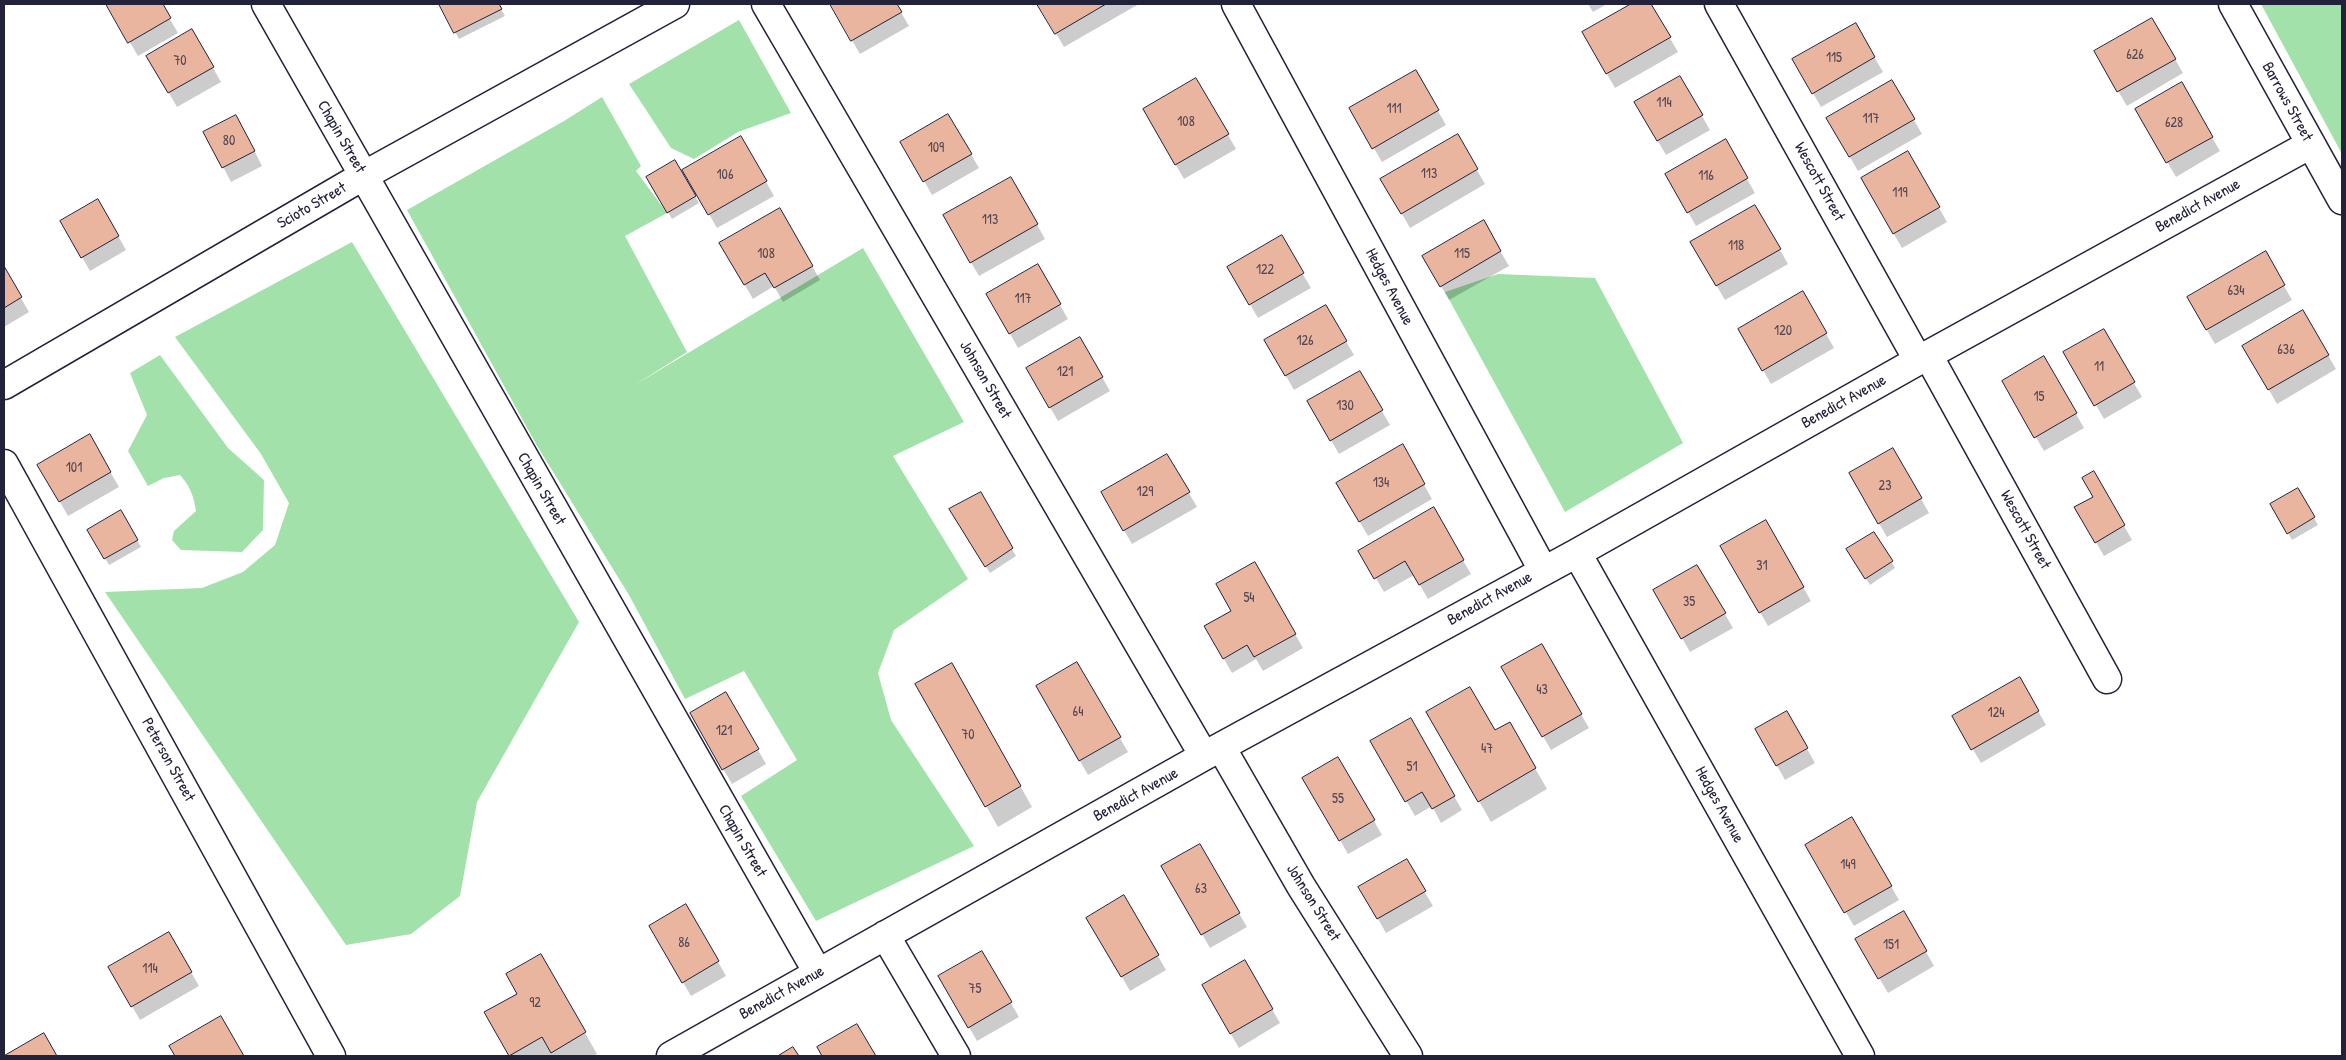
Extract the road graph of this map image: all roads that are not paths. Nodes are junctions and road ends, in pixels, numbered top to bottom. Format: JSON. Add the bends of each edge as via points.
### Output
{"nodes":[{"id":1,"x":266,"y":4,"type":"edge"},
{"id":2,"x":675,"y":4,"type":"edge"},
{"id":3,"x":766,"y":4,"type":"edge"},
{"id":4,"x":1236,"y":4,"type":"edge"},
{"id":5,"x":1719,"y":4,"type":"edge"},
{"id":6,"x":2233,"y":4,"type":"edge"},
{"id":7,"x":2311,"y":144,"type":"junction"},
{"id":8,"x":363,"y":176,"type":"junction"},
{"id":9,"x":2342,"y":200,"type":"edge"},
{"id":10,"x":1923,"y":357,"type":"junction"},
{"id":11,"x":4,"y":385,"type":"edge"},
{"id":12,"x":4,"y":464,"type":"edge"},
{"id":13,"x":1577,"y":553,"type":"junction"},
{"id":14,"x":1543,"y":570,"type":"junction"},
{"id":15,"x":2107,"y":679,"type":"dead end"},
{"id":16,"x":1212,"y":752,"type":"junction"},
{"id":17,"x":885,"y":935,"type":"junction"},
{"id":18,"x":818,"y":973,"type":"junction"},
{"id":19,"x":332,"y":1056,"type":"edge"},
{"id":20,"x":671,"y":1056,"type":"edge"},
{"id":21,"x":956,"y":1056,"type":"edge"},
{"id":22,"x":1408,"y":1056,"type":"edge"},
{"id":23,"x":1860,"y":1056,"type":"edge"}],
"edges":[{"from":1,"to":8,"type":"street","name":"Chapin Street"},
{"from":2,"to":8,"type":"street","name":"Scioto Street"},
{"from":3,"to":16,"type":"street","name":"Johnson Street"},
{"from":4,"to":14,"type":"street","name":"Hedges Avenue"},
{"from":5,"to":10,"type":"street","name":"Wescott Street"},
{"from":6,"to":7,"type":"street","name":"Barrows Street"},
{"from":7,"to":9,"type":"street","name":"Barrows Street"},
{"from":7,"to":10,"type":"street","name":"Benedict Avenue"},
{"from":8,"to":11,"type":"street","name":"Scioto Street"},
{"from":8,"to":18,"type":"street","name":"Chapin Street"},
{"from":10,"to":13,"type":"street","name":"Benedict Avenue"},
{"from":10,"to":15,"type":"street","name":"Wescott Street"},
{"from":12,"to":19,"type":"street","name":"Peterson Street"},
{"from":13,"to":14,"type":"street","name":"Benedict Avenue"},
{"from":13,"to":23,"type":"street","name":"Hedges Avenue"},
{"from":14,"to":16,"type":"street","name":"Benedict Avenue"},
{"from":16,"to":17,"type":"street","name":"Benedict Avenue"},
{"from":16,"to":22,"type":"street","name":"Johnson Street"},
{"from":17,"to":18,"type":"street","name":"Benedict Avenue"},
{"from":17,"to":21,"type":"street"},
{"from":18,"to":20,"type":"street","name":"Benedict Avenue"}]}
